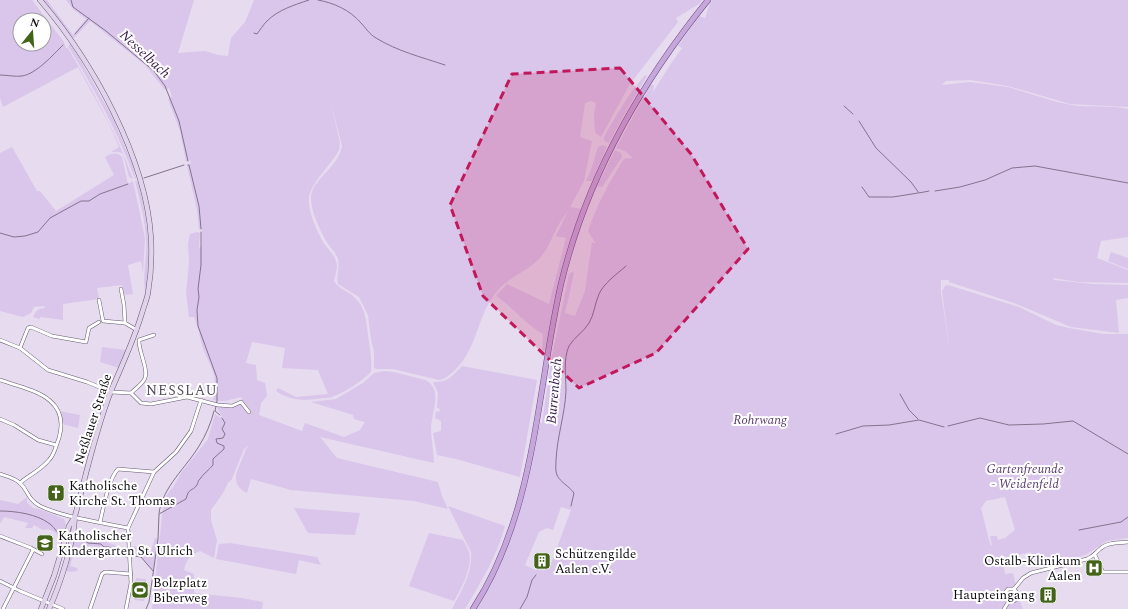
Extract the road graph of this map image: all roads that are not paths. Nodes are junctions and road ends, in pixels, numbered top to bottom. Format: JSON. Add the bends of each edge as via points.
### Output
{"nodes":[{"id":1,"x":40,"y":0,"type":"edge"},
{"id":2,"x":708,"y":0,"type":"edge"},
{"id":3,"x":121,"y":289,"type":"dead end"},
{"id":4,"x":99,"y":300,"type":"dead end"},
{"id":5,"x":99,"y":322,"type":"dead end"},
{"id":6,"x":125,"y":323,"type":"junction"},
{"id":7,"x":137,"y":330,"type":"junction"},
{"id":8,"x":154,"y":336,"type":"dead end"},
{"id":9,"x":0,"y":340,"type":"edge"},
{"id":10,"x":20,"y":348,"type":"junction"},
{"id":11,"x":0,"y":380,"type":"edge"},
{"id":12,"x":111,"y":392,"type":"junction"},
{"id":13,"x":131,"y":393,"type":"junction"},
{"id":14,"x":201,"y":400,"type":"junction"},
{"id":15,"x":250,"y":412,"type":"dead end"},
{"id":16,"x":0,"y":419,"type":"edge"},
{"id":17,"x":56,"y":445,"type":"junction"},
{"id":18,"x":154,"y":472,"type":"junction"},
{"id":19,"x":0,"y":474,"type":"edge"},
{"id":20,"x":20,"y":483,"type":"junction"},
{"id":21,"x":74,"y":516,"type":"junction"},
{"id":22,"x":100,"y":522,"type":"junction"},
{"id":23,"x":128,"y":528,"type":"junction"},
{"id":24,"x":0,"y":536,"type":"edge"},
{"id":25,"x":1128,"y":542,"type":"edge"},
{"id":26,"x":33,"y":550,"type":"junction"},
{"id":27,"x":42,"y":554,"type":"dead end"},
{"id":28,"x":1095,"y":555,"type":"junction"},
{"id":29,"x":1128,"y":572,"type":"edge"},
{"id":30,"x":131,"y":574,"type":"junction"},
{"id":31,"x":0,"y":581,"type":"edge"},
{"id":32,"x":13,"y":588,"type":"junction"},
{"id":33,"x":1014,"y":589,"type":"junction"},
{"id":34,"x":1008,"y":601,"type":"junction"},
{"id":35,"x":44,"y":602,"type":"junction"},
{"id":36,"x":50,"y":607,"type":"edge"},
{"id":37,"x":3,"y":609,"type":"edge"},
{"id":38,"x":41,"y":609,"type":"edge"},
{"id":39,"x":63,"y":609,"type":"edge"},
{"id":40,"x":90,"y":609,"type":"edge"},
{"id":41,"x":126,"y":609,"type":"edge"},
{"id":42,"x":473,"y":609,"type":"edge"},
{"id":43,"x":1004,"y":609,"type":"edge"}],
"edges":[{"from":1,"to":7,"type":"main road","name":"Neßlauer Straße","via":[[72,42],[108,103],[133,158],[144,195],[151,238],[151,266],[148,290]]},
{"from":2,"to":42,"type":"main road","via":[[630,110],[580,221],[563,277],[534,441],[519,505],[495,568]]},
{"from":3,"to":6,"type":"street"},
{"from":4,"to":6,"type":"street","via":[[103,321]]},
{"from":5,"to":10,"type":"street","via":[[89,328],[86,342],[52,336],[28,328]]},
{"from":6,"to":7,"type":"street"},
{"from":7,"to":12,"type":"main road","name":"Neßlauer Straße"},
{"from":8,"to":13,"type":"street","via":[[140,340],[146,375]]},
{"from":9,"to":10,"type":"street"},
{"from":10,"to":12,"type":"street","via":[[48,370],[83,380]]},
{"from":11,"to":17,"type":"street","via":[[42,394],[56,406],[61,419],[61,431]]},
{"from":12,"to":13,"type":"street"},
{"from":12,"to":21,"type":"main road","name":"Neßlauer Straße"},
{"from":13,"to":14,"type":"street","via":[[141,403],[151,404],[187,397]]},
{"from":14,"to":15,"type":"street","via":[[232,406],[241,402]]},
{"from":14,"to":18,"type":"street","via":[[187,438]]},
{"from":16,"to":17,"type":"street","via":[[38,440]]},
{"from":17,"to":20,"type":"street","via":[[49,461]]},
{"from":18,"to":22,"type":"street","via":[[118,469],[108,491]]},
{"from":18,"to":23,"type":"street"},
{"from":19,"to":20,"type":"street"},
{"from":20,"to":21,"type":"street","via":[[35,502],[54,511]]},
{"from":21,"to":22,"type":"street"},
{"from":21,"to":35,"type":"main road","name":"Neßlauer Straße"},
{"from":21,"to":36,"type":"main road","name":"Neßlauer Straße","via":[[74,527],[66,558]]},
{"from":22,"to":23,"type":"street"},
{"from":23,"to":30,"type":"street"},
{"from":24,"to":26,"type":"street"},
{"from":25,"to":28,"type":"street","via":[[1105,545]]},
{"from":26,"to":27,"type":"street"},
{"from":26,"to":32,"type":"street"},
{"from":28,"to":29,"type":"street","via":[[1102,572]]},
{"from":28,"to":33,"type":"street","via":[[1031,573]]},
{"from":30,"to":40,"type":"street","via":[[102,574]]},
{"from":30,"to":41,"type":"street"},
{"from":31,"to":32,"type":"street"},
{"from":32,"to":35,"type":"street"},
{"from":32,"to":37,"type":"street"},
{"from":33,"to":34,"type":"street","via":[[1017,593],[1016,599]]},
{"from":33,"to":34,"type":"street","via":[[1008,589],[1005,593]]},
{"from":34,"to":43,"type":"street"},
{"from":35,"to":36,"type":"street"},
{"from":35,"to":38,"type":"main road","name":"Neßlauer Straße"},
{"from":36,"to":39,"type":"street"}]}
